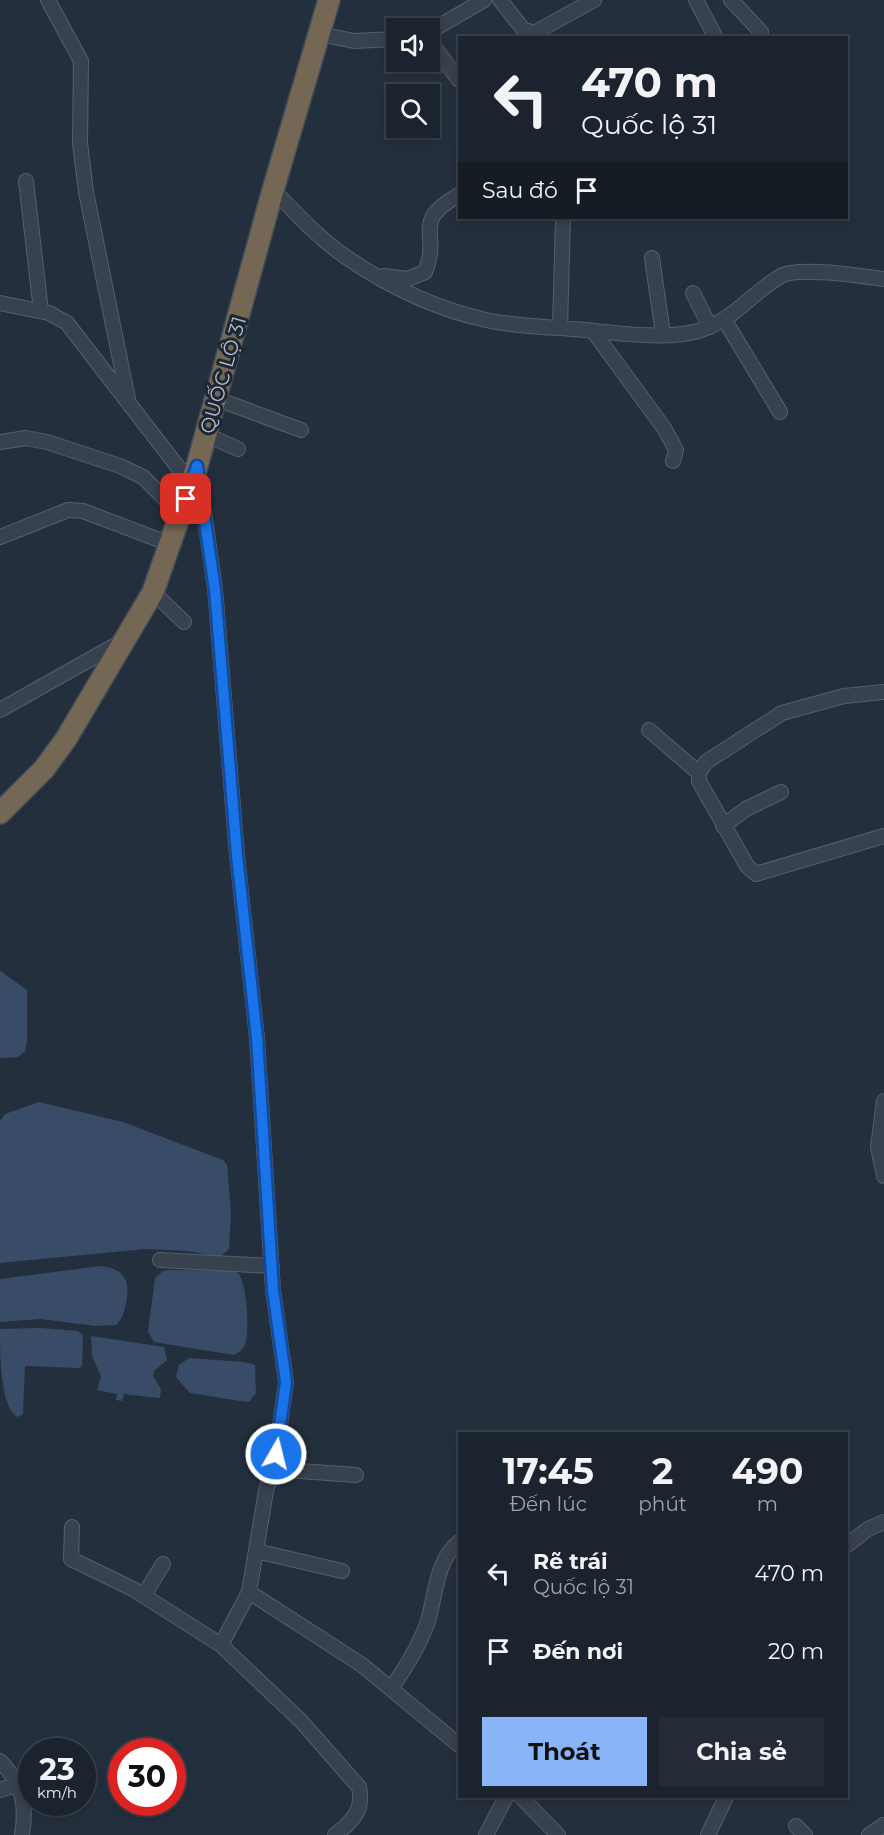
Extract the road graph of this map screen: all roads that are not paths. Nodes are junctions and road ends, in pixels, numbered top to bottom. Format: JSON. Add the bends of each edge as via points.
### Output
{"nodes":[{"id":1,"x":48,"y":0,"type":"edge"},
{"id":2,"x":329,"y":0,"type":"edge"},
{"id":3,"x":484,"y":0,"type":"edge"},
{"id":4,"x":500,"y":0,"type":"edge"},
{"id":5,"x":594,"y":0,"type":"edge"},
{"id":6,"x":696,"y":0,"type":"edge"},
{"id":7,"x":731,"y":0,"type":"edge"},
{"id":8,"x":440,"y":26,"type":"edge"},
{"id":9,"x":761,"y":32,"type":"dead end"},
{"id":10,"x":319,"y":34,"type":"junction"},
{"id":11,"x":715,"y":36,"type":"edge"},
{"id":12,"x":386,"y":39,"type":"edge"},
{"id":13,"x":440,"y":55,"type":"edge"},
{"id":14,"x":458,"y":79,"type":"edge"},
{"id":15,"x":26,"y":181,"type":"dead end"},
{"id":16,"x":273,"y":190,"type":"junction"},
{"id":17,"x":458,"y":196,"type":"edge"},
{"id":18,"x":563,"y":219,"type":"edge"},
{"id":19,"x":652,"y":258,"type":"dead end"},
{"id":20,"x":375,"y":275,"type":"junction"},
{"id":21,"x":884,"y":279,"type":"edge"},
{"id":22,"x":693,"y":293,"type":"dead end"},
{"id":23,"x":0,"y":303,"type":"edge"},
{"id":24,"x":41,"y":311,"type":"junction"},
{"id":25,"x":724,"y":319,"type":"junction"},
{"id":26,"x":710,"y":327,"type":"junction"},
{"id":27,"x":560,"y":328,"type":"junction"},
{"id":28,"x":593,"y":331,"type":"junction"},
{"id":29,"x":663,"y":334,"type":"junction"},
{"id":30,"x":217,"y":399,"type":"junction"},
{"id":31,"x":129,"y":404,"type":"junction"},
{"id":32,"x":780,"y":412,"type":"dead end"},
{"id":33,"x":301,"y":430,"type":"dead end"},
{"id":34,"x":207,"y":435,"type":"junction"},
{"id":35,"x":0,"y":442,"type":"edge"},
{"id":36,"x":238,"y":449,"type":"dead end"},
{"id":37,"x":673,"y":461,"type":"dead end"},
{"id":38,"x":194,"y":475,"type":"junction"},
{"id":39,"x":180,"y":514,"type":"junction"},
{"id":40,"x":0,"y":537,"type":"edge"},
{"id":41,"x":170,"y":544,"type":"junction"},
{"id":42,"x":153,"y":592,"type":"junction"},
{"id":43,"x":184,"y":622,"type":"dead end"},
{"id":44,"x":125,"y":639,"type":"junction"},
{"id":45,"x":884,"y":692,"type":"edge"},
{"id":46,"x":0,"y":710,"type":"edge"},
{"id":47,"x":649,"y":730,"type":"dead end"},
{"id":48,"x":699,"y":773,"type":"junction"},
{"id":49,"x":782,"y":792,"type":"dead end"},
{"id":50,"x":0,"y":813,"type":"edge"},
{"id":51,"x":723,"y":826,"type":"junction"},
{"id":52,"x":884,"y":836,"type":"edge"},
{"id":53,"x":884,"y":1101,"type":"edge"},
{"id":54,"x":884,"y":1176,"type":"edge"},
{"id":55,"x":160,"y":1260,"type":"dead end"},
{"id":56,"x":272,"y":1266,"type":"junction"},
{"id":57,"x":272,"y":1469,"type":"junction"},
{"id":58,"x":356,"y":1475,"type":"dead end"},
{"id":59,"x":884,"y":1522,"type":"edge"},
{"id":60,"x":72,"y":1527,"type":"dead end"},
{"id":61,"x":458,"y":1543,"type":"edge"},
{"id":62,"x":848,"y":1544,"type":"edge"},
{"id":63,"x":256,"y":1551,"type":"junction"},
{"id":64,"x":163,"y":1564,"type":"dead end"},
{"id":65,"x":342,"y":1571,"type":"dead end"},
{"id":66,"x":249,"y":1592,"type":"junction"},
{"id":67,"x":144,"y":1595,"type":"junction"},
{"id":68,"x":221,"y":1645,"type":"junction"},
{"id":69,"x":391,"y":1689,"type":"junction"},
{"id":70,"x":458,"y":1745,"type":"edge"},
{"id":71,"x":0,"y":1761,"type":"edge"},
{"id":72,"x":18,"y":1784,"type":"joint"},
{"id":73,"x":0,"y":1790,"type":"edge"},
{"id":74,"x":505,"y":1798,"type":"edge"},
{"id":75,"x":522,"y":1798,"type":"edge"},
{"id":76,"x":726,"y":1798,"type":"edge"},
{"id":77,"x":24,"y":1816,"type":"edge"},
{"id":78,"x":884,"y":1825,"type":"edge"},
{"id":79,"x":22,"y":1835,"type":"edge"},
{"id":80,"x":334,"y":1835,"type":"edge"},
{"id":81,"x":486,"y":1835,"type":"edge"},
{"id":82,"x":558,"y":1835,"type":"edge"},
{"id":83,"x":708,"y":1835,"type":"edge"},
{"id":84,"x":869,"y":1835,"type":"edge"}],
"edges":[{"from":1,"to":31,"type":"street","via":[[81,61],[79,125],[86,192]]},
{"from":2,"to":10,"type":"highway","name":"QUỐC LỘ 31"},
{"from":3,"to":8,"type":"street"},
{"from":4,"to":5,"type":"street","via":[[523,29],[534,33]]},
{"from":6,"to":11,"type":"street"},
{"from":7,"to":9,"type":"street"},
{"from":10,"to":12,"type":"street","via":[[354,41]]},
{"from":10,"to":16,"type":"highway","name":"QUỐC LỘ 31"},
{"from":13,"to":14,"type":"street"},
{"from":15,"to":24,"type":"street"},
{"from":16,"to":20,"type":"street","via":[[345,257]]},
{"from":16,"to":30,"type":"highway","name":"QUỐC LỘ 31"},
{"from":17,"to":20,"type":"street","via":[[440,206],[431,217],[429,263],[425,272],[408,279]]},
{"from":18,"to":27,"type":"street"},
{"from":19,"to":29,"type":"street"},
{"from":20,"to":27,"type":"street","via":[[419,298],[487,320]]},
{"from":21,"to":25,"type":"street","via":[[788,273]]},
{"from":22,"to":26,"type":"street"},
{"from":23,"to":24,"type":"street"},
{"from":24,"to":31,"type":"street","via":[[67,323]]},
{"from":25,"to":26,"type":"street"},
{"from":25,"to":32,"type":"street"},
{"from":26,"to":29,"type":"street"},
{"from":27,"to":28,"type":"street"},
{"from":28,"to":29,"type":"street"},
{"from":28,"to":37,"type":"street","via":[[664,428],[676,450]]},
{"from":30,"to":33,"type":"street"},
{"from":30,"to":34,"type":"highway","name":"QUỐC LỘ 31"},
{"from":31,"to":38,"type":"street"},
{"from":34,"to":36,"type":"street"},
{"from":34,"to":38,"type":"highway","name":"QUỐC LỘ 31"},
{"from":35,"to":39,"type":"street","via":[[26,438],[47,442],[120,466],[143,477]]},
{"from":38,"to":39,"type":"highway","name":"QUỐC LỘ 31"},
{"from":38,"to":56,"type":"street","via":[[215,590]]},
{"from":39,"to":41,"type":"highway","name":"QUỐC LỘ 31"},
{"from":40,"to":41,"type":"street","via":[[68,510],[83,511]]},
{"from":41,"to":42,"type":"highway","name":"QUỐC LỘ 31"},
{"from":42,"to":43,"type":"street"},
{"from":42,"to":44,"type":"highway","name":"QUỐC LỘ 31"},
{"from":44,"to":46,"type":"street"},
{"from":44,"to":50,"type":"highway","name":"QUỐC LỘ 31","via":[[66,740],[44,769]]},
{"from":45,"to":48,"type":"street","via":[[844,696],[782,713],[706,762]]},
{"from":47,"to":48,"type":"street"},
{"from":48,"to":51,"type":"street","via":[[704,794]]},
{"from":49,"to":51,"type":"street","via":[[746,808]]},
{"from":51,"to":52,"type":"street","via":[[747,867],[756,874]]},
{"from":53,"to":54,"type":"street","via":[[878,1147]]},
{"from":55,"to":56,"type":"street"},
{"from":56,"to":57,"type":"street","via":[[286,1382]]},
{"from":57,"to":58,"type":"street"},
{"from":57,"to":63,"type":"street"},
{"from":59,"to":62,"type":"street"},
{"from":60,"to":67,"type":"street","via":[[71,1559]]},
{"from":61,"to":69,"type":"street","via":[[447,1555],[439,1574],[428,1621],[414,1655]]},
{"from":63,"to":65,"type":"street"},
{"from":63,"to":66,"type":"street"},
{"from":64,"to":67,"type":"street"},
{"from":66,"to":68,"type":"street"},
{"from":66,"to":69,"type":"street","via":[[362,1665]]},
{"from":67,"to":68,"type":"street"},
{"from":68,"to":80,"type":"street","via":[[301,1721],[359,1787],[359,1809]]},
{"from":69,"to":70,"type":"street"},
{"from":71,"to":72,"type":"street"},
{"from":72,"to":73,"type":"street"},
{"from":74,"to":81,"type":"street"},
{"from":75,"to":82,"type":"street"},
{"from":76,"to":83,"type":"street"},
{"from":77,"to":79,"type":"street"},
{"from":78,"to":84,"type":"street"}]}
